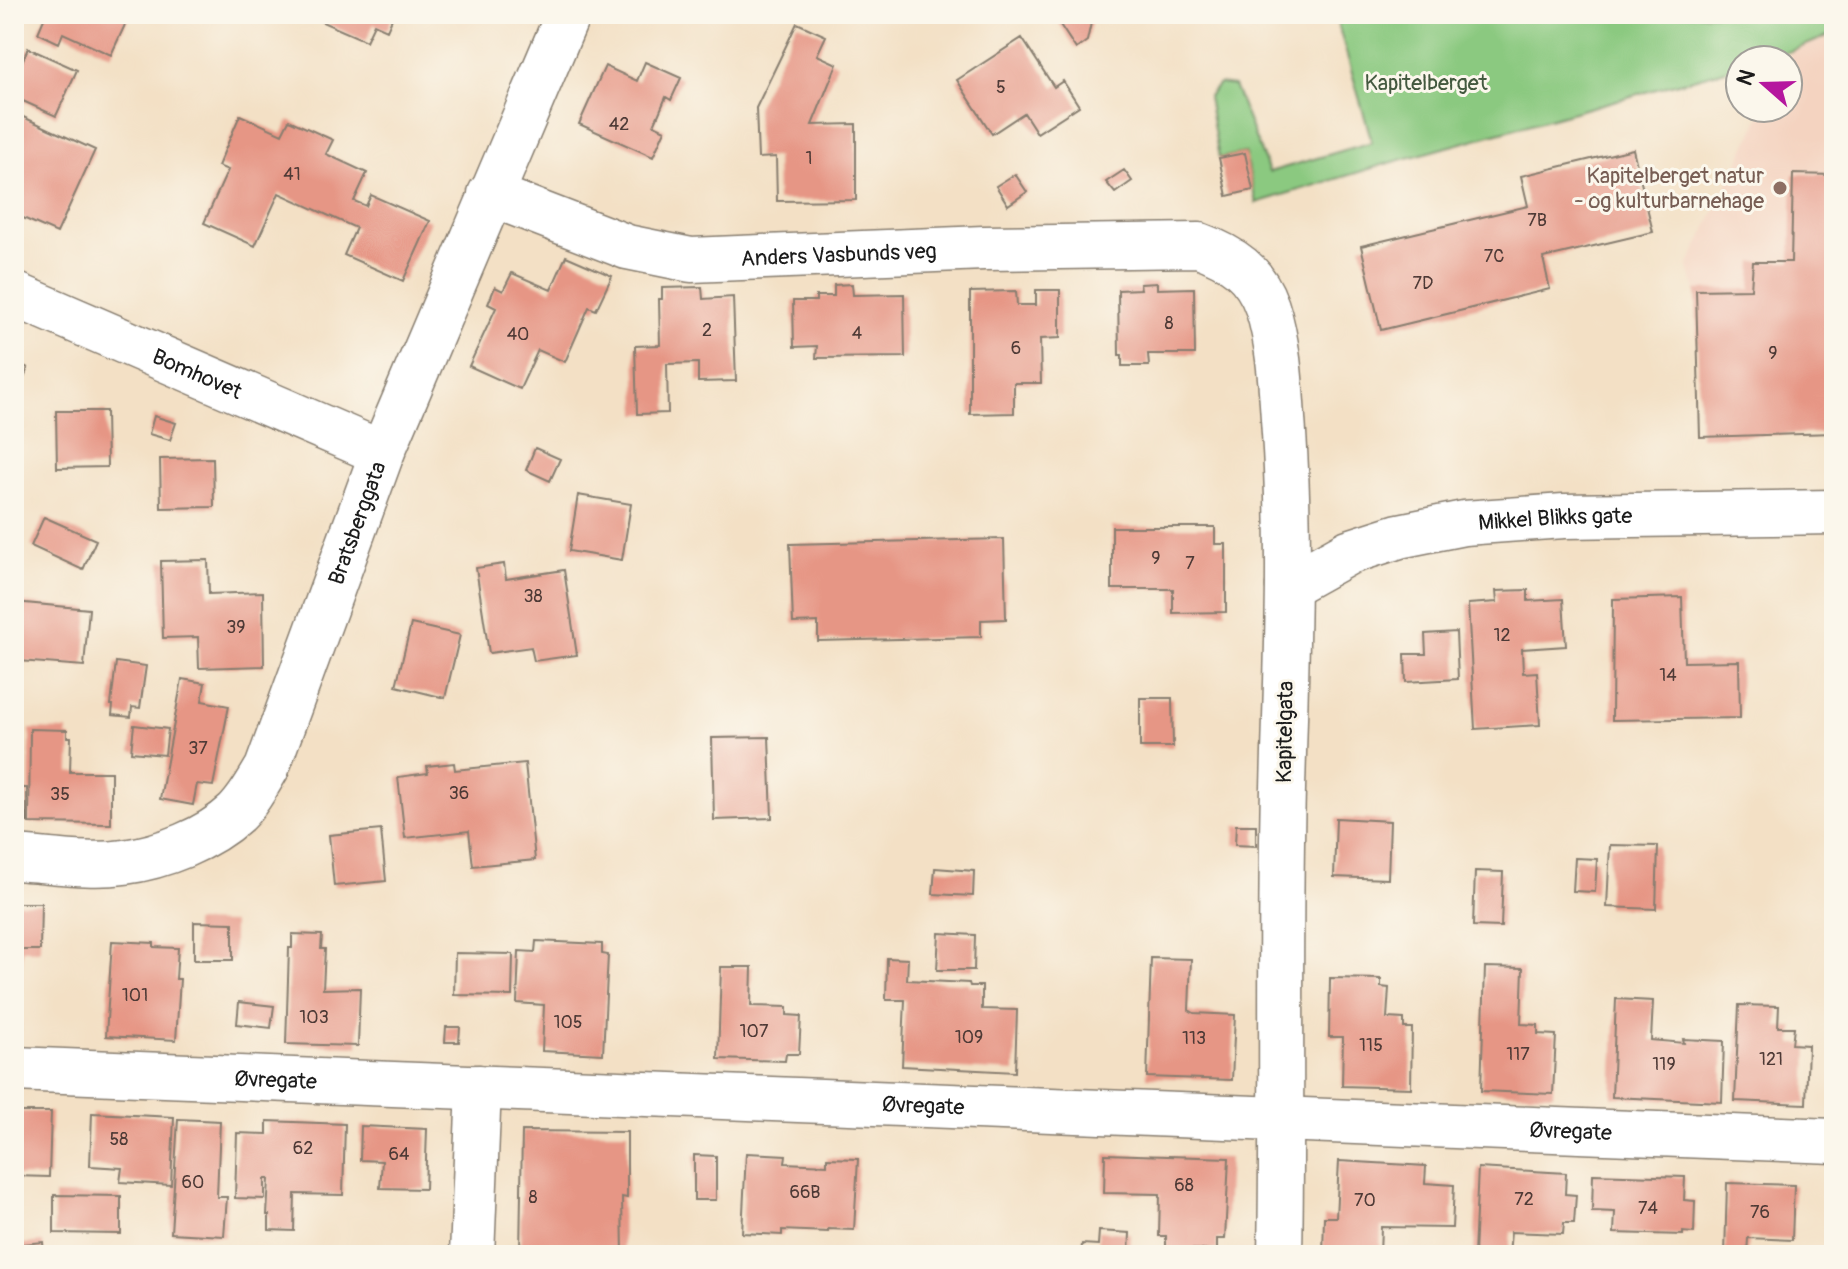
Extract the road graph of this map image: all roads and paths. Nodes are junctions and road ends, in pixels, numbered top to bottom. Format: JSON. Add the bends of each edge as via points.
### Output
{"nodes":[{"id":1,"x":568,"y":14,"type":"edge"},
{"id":2,"x":490,"y":194,"type":"junction"},
{"id":3,"x":1199,"y":245,"type":"joint"},
{"id":4,"x":14,"y":294,"type":"edge"},
{"id":5,"x":382,"y":453,"type":"junction"},
{"id":6,"x":1834,"y":512,"type":"edge"},
{"id":7,"x":1288,"y":586,"type":"junction"},
{"id":8,"x":14,"y":858,"type":"edge"},
{"id":9,"x":14,"y":1069,"type":"edge"},
{"id":10,"x":479,"y":1087,"type":"junction"},
{"id":11,"x":1283,"y":1120,"type":"junction"},
{"id":12,"x":1834,"y":1141,"type":"edge"},
{"id":13,"x":472,"y":1255,"type":"edge"},
{"id":14,"x":1280,"y":1255,"type":"edge"}],
"edges":[{"from":1,"to":2,"type":"street","name":"Bratsberggata"},
{"from":2,"to":3,"type":"street","name":"Anders Vasbunds veg","via":[[627,247],[691,260]]},
{"from":2,"to":5,"type":"street","name":"Bratsberggata"},
{"from":3,"to":7,"type":"street","name":"Kapitelgata","via":[[1226,255],[1251,276],[1266,306],[1282,401]]},
{"from":4,"to":5,"type":"street","name":"Bomhovet"},
{"from":5,"to":8,"type":"street","name":"Bratsberggata","via":[[267,768],[237,812],[187,843],[125,862]]},
{"from":6,"to":7,"type":"street","name":"Mikkel Blikks gate","via":[[1564,516],[1464,523],[1349,552]]},
{"from":7,"to":11,"type":"street","name":"Kapitelgata"},
{"from":9,"to":10,"type":"street","name":"Øvregate"},
{"from":10,"to":11,"type":"street","name":"Øvregate"},
{"from":10,"to":13,"type":"street"},
{"from":11,"to":12,"type":"street","name":"Øvregate"},
{"from":11,"to":14,"type":"street","name":"Kapitelgata"}]}
